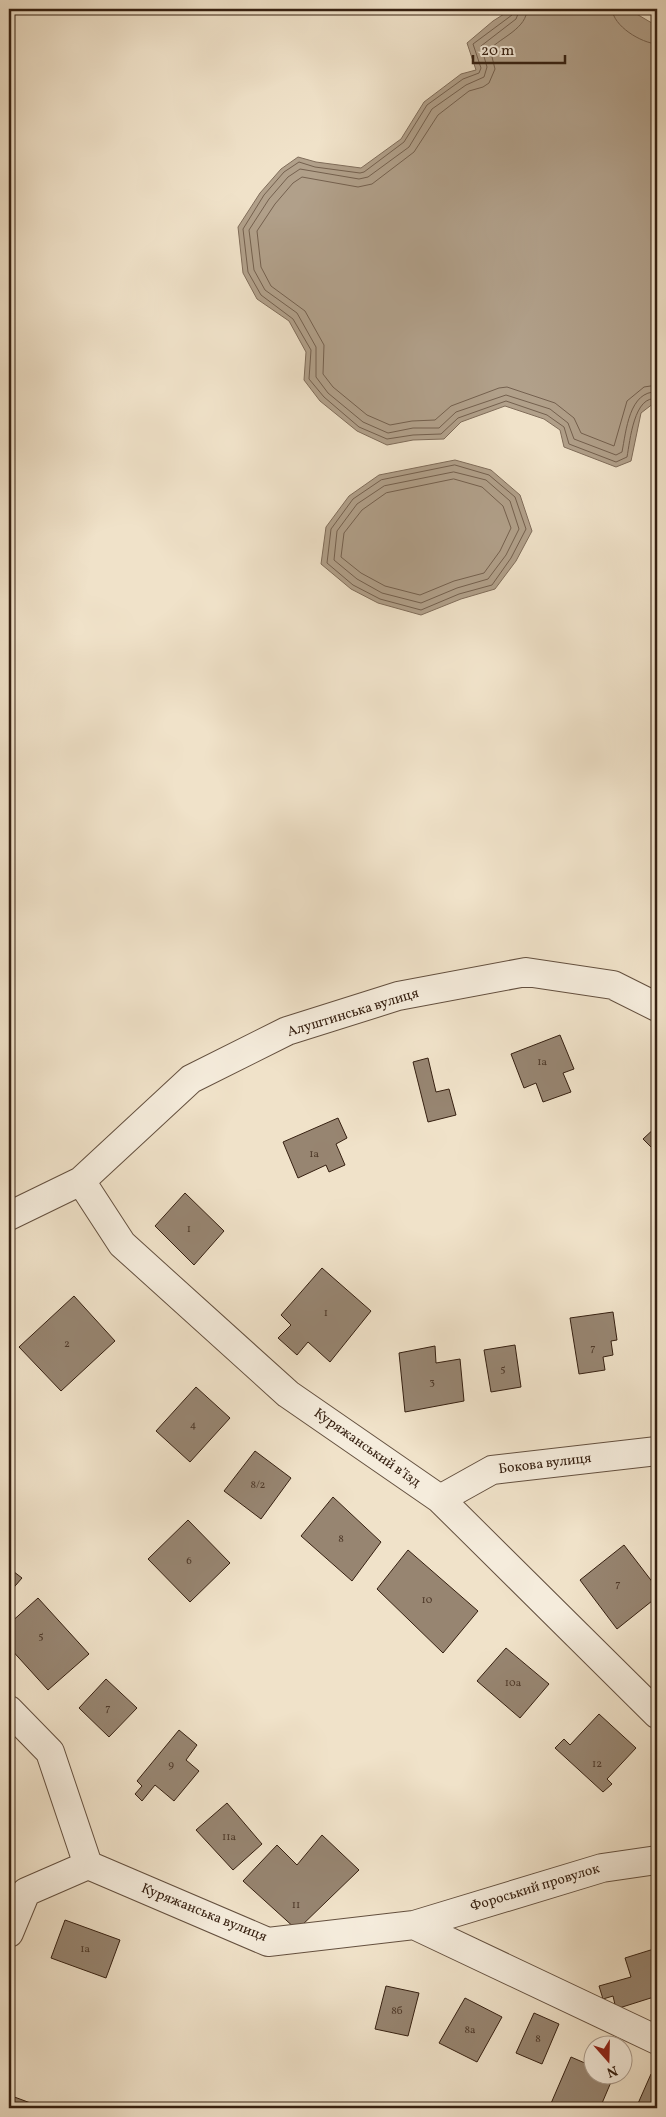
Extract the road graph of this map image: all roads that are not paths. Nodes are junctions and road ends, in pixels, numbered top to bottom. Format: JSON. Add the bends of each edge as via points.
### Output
{"nodes":[{"id":1,"x":657,"y":1007,"type":"edge"},
{"id":2,"x":81,"y":1182,"type":"junction"},
{"id":3,"x":9,"y":1216,"type":"edge"},
{"id":4,"x":657,"y":1451,"type":"edge"},
{"id":5,"x":440,"y":1499,"type":"junction"},
{"id":6,"x":9,"y":1710,"type":"edge"},
{"id":7,"x":657,"y":1714,"type":"edge"},
{"id":8,"x":657,"y":1860,"type":"edge"},
{"id":9,"x":88,"y":1865,"type":"junction"},
{"id":10,"x":414,"y":1925,"type":"junction"},
{"id":11,"x":9,"y":1933,"type":"edge"},
{"id":12,"x":657,"y":2040,"type":"edge"}],
"edges":[{"from":1,"to":2,"type":"street","name":"Алуштинська вулиця","via":[[613,985],[526,972],[398,996],[287,1031],[191,1079]]},
{"from":2,"to":3,"type":"street","name":"Алуштинська вулиця"},
{"from":2,"to":5,"type":"street","name":"Куряжанський в’їзд","via":[[122,1244],[288,1394]]},
{"from":4,"to":5,"type":"street","name":"Бокова вулиця","via":[[492,1470]]},
{"from":5,"to":7,"type":"street","name":"Куряжанський в’їзд"},
{"from":6,"to":9,"type":"street","via":[[50,1752]]},
{"from":8,"to":10,"type":"street","name":"Фороський провулок","via":[[602,1868]]},
{"from":9,"to":10,"type":"street","name":"Куряжанська вулиця","via":[[268,1942]]},
{"from":9,"to":11,"type":"street","via":[[26,1892]]},
{"from":10,"to":12,"type":"street"}]}
